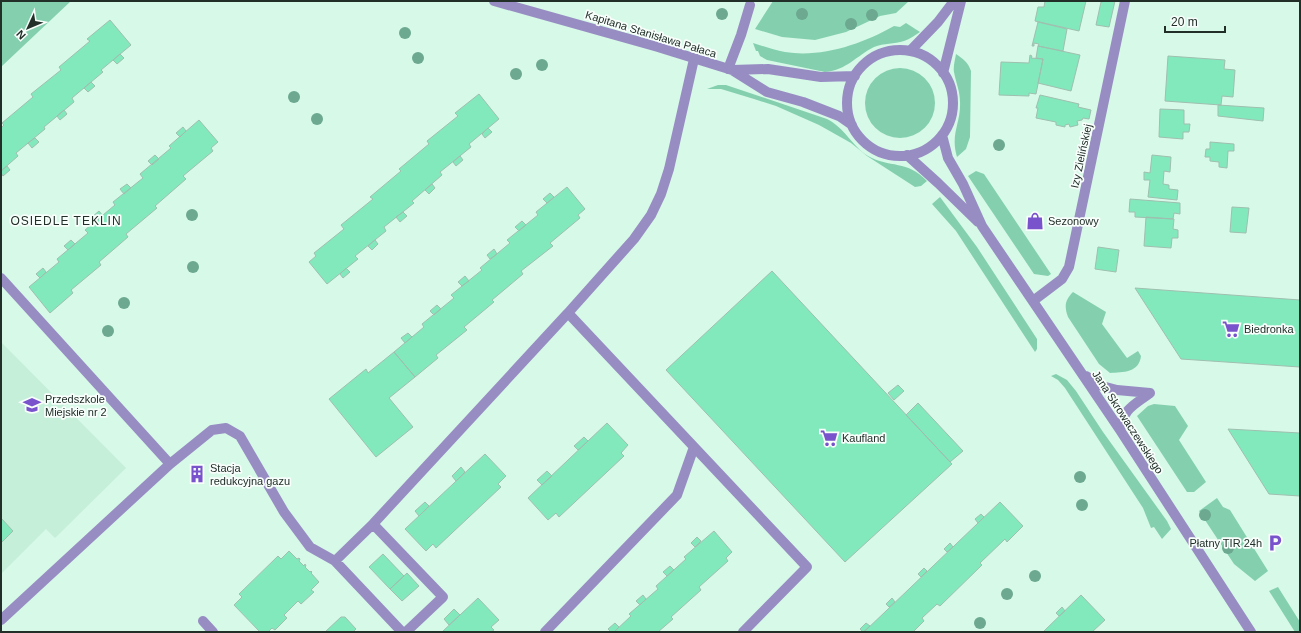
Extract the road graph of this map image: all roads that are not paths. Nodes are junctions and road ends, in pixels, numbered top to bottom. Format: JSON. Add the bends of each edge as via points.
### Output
{"nodes":[{"id":1,"x":494,"y":1,"type":"edge"},
{"id":2,"x":954,"y":1,"type":"edge"},
{"id":3,"x":961,"y":1,"type":"edge"},
{"id":4,"x":1125,"y":1,"type":"edge"},
{"id":5,"x":750,"y":5,"type":"dead end"},
{"id":6,"x":910,"y":51,"type":"junction"},
{"id":7,"x":694,"y":59,"type":"junction"},
{"id":8,"x":730,"y":70,"type":"junction"},
{"id":9,"x":943,"y":73,"type":"junction"},
{"id":10,"x":855,"y":76,"type":"junction"},
{"id":11,"x":852,"y":125,"type":"junction"},
{"id":12,"x":942,"y":135,"type":"junction"},
{"id":13,"x":907,"y":155,"type":"junction"},
{"id":14,"x":982,"y":226,"type":"junction"},
{"id":15,"x":1,"y":278,"type":"edge"},
{"id":16,"x":1032,"y":301,"type":"junction"},
{"id":17,"x":568,"y":313,"type":"junction"},
{"id":18,"x":1083,"y":374,"type":"junction"},
{"id":19,"x":1120,"y":430,"type":"junction"},
{"id":20,"x":694,"y":447,"type":"junction"},
{"id":21,"x":170,"y":464,"type":"junction"},
{"id":22,"x":373,"y":524,"type":"junction"},
{"id":23,"x":335,"y":562,"type":"junction"},
{"id":24,"x":1,"y":620,"type":"edge"},
{"id":25,"x":203,"y":621,"type":"dead end"},
{"id":26,"x":214,"y":632,"type":"edge"},
{"id":27,"x":402,"y":632,"type":"edge"},
{"id":28,"x":406,"y":632,"type":"edge"},
{"id":29,"x":545,"y":632,"type":"edge"},
{"id":30,"x":743,"y":632,"type":"edge"},
{"id":31,"x":1251,"y":632,"type":"edge"}],
"edges":[{"from":1,"to":7,"type":"street","name":"Kapitana Stanisława Pałaca"},
{"from":2,"to":6,"type":"street"},
{"from":3,"to":9,"type":"street"},
{"from":4,"to":16,"type":"street","name":"Izy Zielińskiej","via":[[1069,267],[1062,279]]},
{"from":5,"to":8,"type":"street"},
{"from":6,"to":9,"type":"street","via":[[928,58]]},
{"from":6,"to":10,"type":"street","via":[[882,53],[860,68]]},
{"from":7,"to":8,"type":"street","name":"Kapitana Stanisława Pałaca"},
{"from":7,"to":17,"type":"street","via":[[661,194],[634,239]]},
{"from":8,"to":10,"type":"street","name":"Kapitana Stanisława Pałaca","via":[[768,69],[821,77]]},
{"from":8,"to":11,"type":"street","name":"Kapitana Stanisława Pałaca","via":[[767,92],[803,102],[839,116]]},
{"from":9,"to":12,"type":"street","via":[[953,98],[949,123]]},
{"from":10,"to":11,"type":"street","via":[[848,91],[847,104]]},
{"from":11,"to":13,"type":"street","via":[[872,148],[884,154]]},
{"from":12,"to":13,"type":"street","via":[[934,144],[922,151]]},
{"from":12,"to":14,"type":"street","name":"Jana Skrowaczewskiego","via":[[948,158]]},
{"from":13,"to":14,"type":"street","name":"Jana Skrowaczewskiego"},
{"from":14,"to":16,"type":"street","name":"Jana Skrowaczewskiego"},
{"from":15,"to":21,"type":"street"},
{"from":16,"to":18,"type":"street","name":"Jana Skrowaczewskiego"},
{"from":17,"to":20,"type":"street"},
{"from":17,"to":22,"type":"street"},
{"from":18,"to":19,"type":"street","name":"Jana Skrowaczewskiego"},
{"from":18,"to":19,"type":"street","via":[[1102,386],[1150,393],[1126,412]]},
{"from":19,"to":31,"type":"street","name":"Jana Skrowaczewskiego"},
{"from":20,"to":29,"type":"street","via":[[677,494]]},
{"from":20,"to":30,"type":"street","via":[[807,567]]},
{"from":21,"to":23,"type":"street","via":[[212,430],[226,428],[240,436],[284,512],[310,546]]},
{"from":21,"to":24,"type":"street"},
{"from":22,"to":23,"type":"street"},
{"from":22,"to":28,"type":"street","via":[[443,596]]},
{"from":23,"to":27,"type":"street"},
{"from":25,"to":26,"type":"street"}]}
